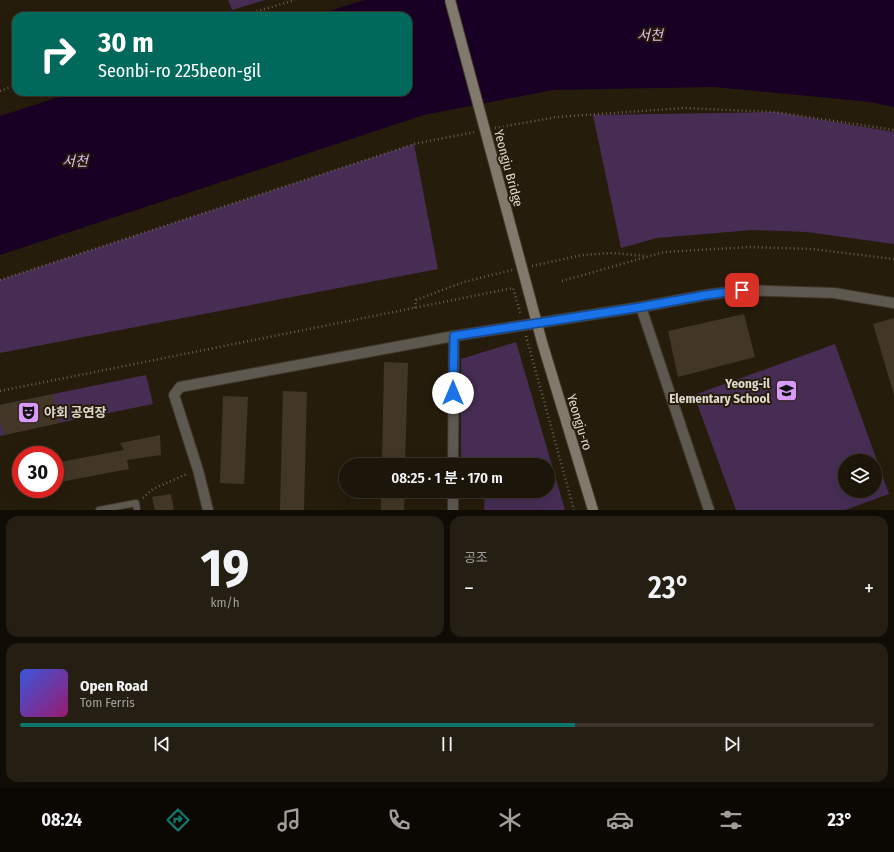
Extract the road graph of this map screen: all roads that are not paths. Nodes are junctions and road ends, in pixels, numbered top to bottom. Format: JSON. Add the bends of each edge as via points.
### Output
{"nodes":[{"id":1,"x":450,"y":0,"type":"edge"},
{"id":2,"x":894,"y":303,"type":"edge"},
{"id":3,"x":641,"y":307,"type":"junction"},
{"id":4,"x":454,"y":336,"type":"junction"},
{"id":5,"x":542,"y":342,"type":"joint"},
{"id":6,"x":453,"y":458,"type":"edge"},
{"id":7,"x":453,"y":498,"type":"edge"},
{"id":8,"x":137,"y":507,"type":"edge"},
{"id":9,"x":99,"y":510,"type":"edge"},
{"id":10,"x":208,"y":510,"type":"edge"},
{"id":11,"x":453,"y":510,"type":"edge"},
{"id":12,"x":593,"y":510,"type":"edge"},
{"id":13,"x":709,"y":510,"type":"edge"}],
"edges":[{"from":1,"to":5,"type":"main road","name":"Yeongju Bridge","bridge":true},
{"from":2,"to":3,"type":"street","via":[[834,293],[742,290]]},
{"from":3,"to":4,"type":"street"},
{"from":3,"to":13,"type":"street"},
{"from":4,"to":6,"type":"street"},
{"from":4,"to":10,"type":"street","via":[[180,386],[174,395]]},
{"from":5,"to":12,"type":"main road","name":"Yeongju-ro"},
{"from":7,"to":11,"type":"street"},
{"from":8,"to":9,"type":"lane"}]}
